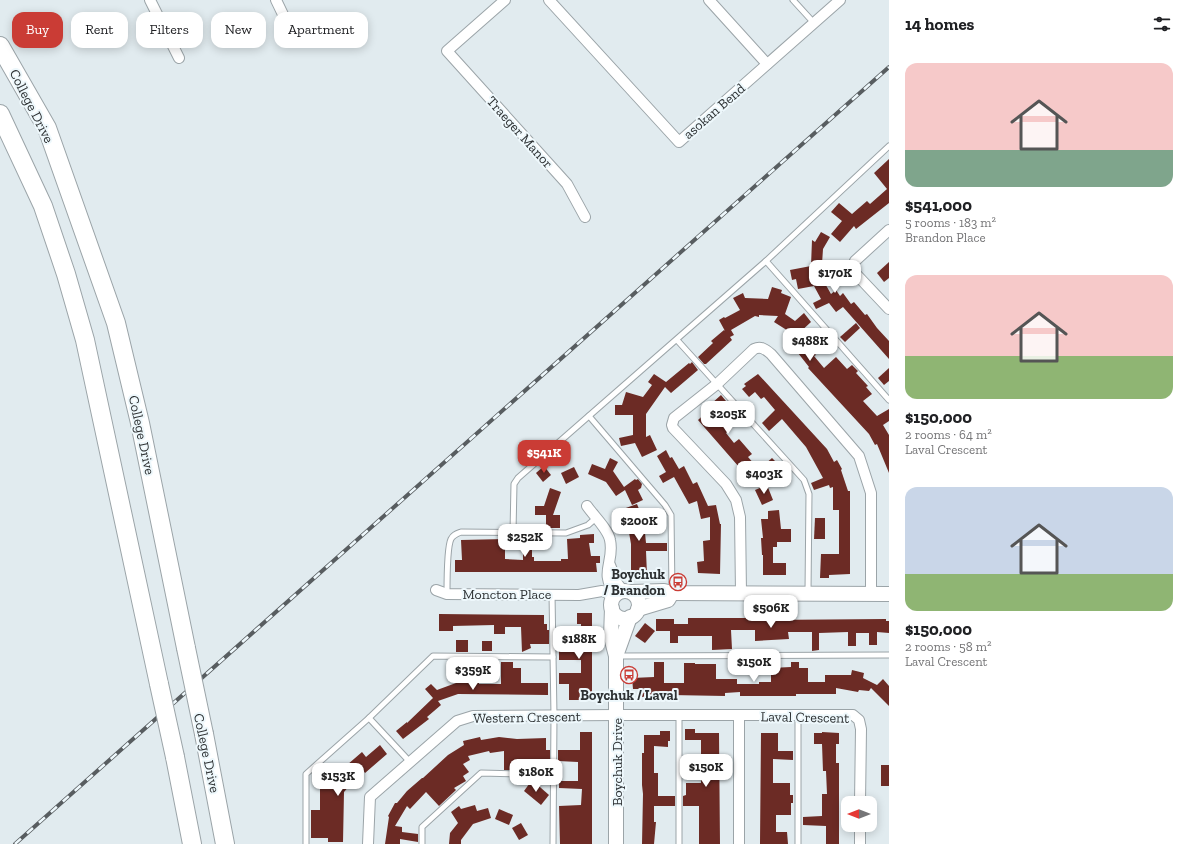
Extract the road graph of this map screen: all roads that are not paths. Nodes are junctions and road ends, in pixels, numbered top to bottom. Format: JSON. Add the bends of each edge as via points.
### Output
{"nodes":[{"id":1,"x":150,"y":0,"type":"edge"},
{"id":2,"x":276,"y":0,"type":"edge"},
{"id":3,"x":505,"y":0,"type":"edge"},
{"id":4,"x":549,"y":0,"type":"edge"},
{"id":5,"x":709,"y":0,"type":"edge"},
{"id":6,"x":793,"y":0,"type":"edge"},
{"id":7,"x":840,"y":0,"type":"edge"},
{"id":8,"x":282,"y":12,"type":"edge"},
{"id":9,"x":814,"y":23,"type":"junction"},
{"id":10,"x":0,"y":46,"type":"edge"},
{"id":11,"x":179,"y":58,"type":"dead end"},
{"id":12,"x":767,"y":64,"type":"junction"},
{"id":13,"x":0,"y":114,"type":"edge"},
{"id":14,"x":889,"y":146,"type":"edge"},
{"id":15,"x":585,"y":217,"type":"dead end"},
{"id":16,"x":889,"y":230,"type":"edge"},
{"id":17,"x":766,"y":261,"type":"junction"},
{"id":18,"x":889,"y":309,"type":"edge"},
{"id":19,"x":677,"y":340,"type":"junction"},
{"id":20,"x":717,"y":384,"type":"junction"},
{"id":21,"x":889,"y":400,"type":"edge"},
{"id":22,"x":589,"y":416,"type":"junction"},
{"id":23,"x":587,"y":506,"type":"dead end"},
{"id":24,"x":596,"y":518,"type":"junction"},
{"id":25,"x":513,"y":532,"type":"junction"},
{"id":26,"x":436,"y":590,"type":"dead end"},
{"id":27,"x":672,"y":593,"type":"junction"},
{"id":28,"x":742,"y":593,"type":"junction"},
{"id":29,"x":808,"y":593,"type":"junction"},
{"id":30,"x":447,"y":594,"type":"junction"},
{"id":31,"x":552,"y":594,"type":"junction"},
{"id":32,"x":871,"y":594,"type":"junction"},
{"id":33,"x":889,"y":594,"type":"edge"},
{"id":34,"x":618,"y":598,"type":"junction"},
{"id":35,"x":634,"y":613,"type":"junction"},
{"id":36,"x":889,"y":655,"type":"edge"},
{"id":37,"x":616,"y":656,"type":"junction"},
{"id":38,"x":553,"y":657,"type":"junction"},
{"id":39,"x":617,"y":715,"type":"junction"},
{"id":40,"x":554,"y":716,"type":"junction"},
{"id":41,"x":679,"y":716,"type":"junction"},
{"id":42,"x":739,"y":716,"type":"junction"},
{"id":43,"x":798,"y":716,"type":"junction"},
{"id":44,"x":369,"y":718,"type":"junction"},
{"id":45,"x":410,"y":762,"type":"junction"},
{"id":46,"x":553,"y":775,"type":"junction"},
{"id":47,"x":860,"y":796,"type":"edge"},
{"id":48,"x":860,"y":832,"type":"edge"},
{"id":49,"x":192,"y":844,"type":"edge"},
{"id":50,"x":225,"y":844,"type":"edge"},
{"id":51,"x":306,"y":844,"type":"edge"},
{"id":52,"x":368,"y":844,"type":"edge"},
{"id":53,"x":422,"y":844,"type":"edge"},
{"id":54,"x":553,"y":844,"type":"edge"},
{"id":55,"x":616,"y":844,"type":"edge"},
{"id":56,"x":679,"y":844,"type":"edge"},
{"id":57,"x":739,"y":844,"type":"edge"},
{"id":58,"x":798,"y":844,"type":"edge"},
{"id":59,"x":860,"y":844,"type":"edge"}],
"edges":[{"from":1,"to":11,"type":"street"},
{"from":2,"to":8,"type":"street"},
{"from":3,"to":15,"type":"street","name":"Traeger Manor","via":[[447,51],[566,184]]},
{"from":4,"to":12,"type":"street","name":"asokan Bend","via":[[679,142]]},
{"from":5,"to":12,"type":"street"},
{"from":6,"to":9,"type":"lane"},
{"from":7,"to":9,"type":"street","name":"asokan Bend"},
{"from":9,"to":12,"type":"street","name":"asokan Bend"},
{"from":10,"to":50,"type":"highway","name":"College Drive","bridge":true,"via":[[47,128],[116,323],[140,423]]},
{"from":13,"to":49,"type":"highway","bridge":true,"via":[[43,206],[85,340]]},
{"from":14,"to":17,"type":"lane"},
{"from":16,"to":18,"type":"street","via":[[855,261],[853,267],[855,273]]},
{"from":17,"to":19,"type":"lane"},
{"from":17,"to":21,"type":"lane"},
{"from":19,"to":20,"type":"lane"},
{"from":19,"to":22,"type":"lane"},
{"from":20,"to":28,"type":"street","via":[[674,418],[672,425],[726,484],[736,500],[740,517]]},
{"from":20,"to":29,"type":"lane","via":[[804,480],[809,494]]},
{"from":20,"to":32,"type":"street","via":[[754,349],[763,348],[859,456],[871,493]]},
{"from":22,"to":25,"type":"lane","via":[[514,484]]},
{"from":22,"to":27,"type":"lane","via":[[671,515]]},
{"from":23,"to":24,"type":"street"},
{"from":24,"to":25,"type":"lane","via":[[588,525],[566,533]]},
{"from":24,"to":34,"type":"street","via":[[610,540],[610,563],[617,583]]},
{"from":25,"to":30,"type":"lane","via":[[461,532],[454,535],[450,540]]},
{"from":26,"to":30,"type":"street","name":"Moncton Place"},
{"from":27,"to":28,"type":"street"},
{"from":27,"to":34,"type":"street","via":[[664,591]]},
{"from":27,"to":35,"type":"street","via":[[668,600]]},
{"from":28,"to":29,"type":"street"},
{"from":29,"to":32,"type":"street"},
{"from":30,"to":31,"type":"street","name":"Moncton Place"},
{"from":31,"to":34,"type":"street","name":"Moncton Place","via":[[579,595],[602,592]]},
{"from":31,"to":38,"type":"lane"},
{"from":32,"to":33,"type":"street"},
{"from":34,"to":35,"type":"street","via":[[618,616],[626,618]]},
{"from":34,"to":35,"type":"street","via":[[637,597]]},
{"from":34,"to":37,"type":"street","name":"Boychuk Drive","via":[[611,637]]},
{"from":35,"to":37,"type":"street","name":"Boychuk Drive"},
{"from":36,"to":37,"type":"lane"},
{"from":37,"to":39,"type":"street","name":"Boychuk Drive"},
{"from":38,"to":40,"type":"lane"},
{"from":38,"to":44,"type":"lane","via":[[433,656]]},
{"from":39,"to":40,"type":"street","name":"Western Crescent"},
{"from":39,"to":41,"type":"street","name":"Laval Crescent"},
{"from":39,"to":55,"type":"street","name":"Boychuk Drive"},
{"from":40,"to":45,"type":"street","name":"Western Crescent","via":[[473,716],[457,720]]},
{"from":40,"to":46,"type":"lane"},
{"from":41,"to":42,"type":"street","name":"Laval Crescent"},
{"from":41,"to":56,"type":"lane"},
{"from":42,"to":43,"type":"street","name":"Laval Crescent"},
{"from":42,"to":57,"type":"street"},
{"from":43,"to":47,"type":"street","name":"Laval Crescent","via":[[853,715],[859,720]]},
{"from":43,"to":58,"type":"lane"},
{"from":44,"to":45,"type":"lane"},
{"from":44,"to":51,"type":"lane","via":[[306,774]]},
{"from":45,"to":52,"type":"street","name":"Western Crescent","via":[[370,797]]},
{"from":46,"to":53,"type":"lane","via":[[481,773],[422,827]]},
{"from":46,"to":54,"type":"lane"},
{"from":48,"to":59,"type":"street"}]}
